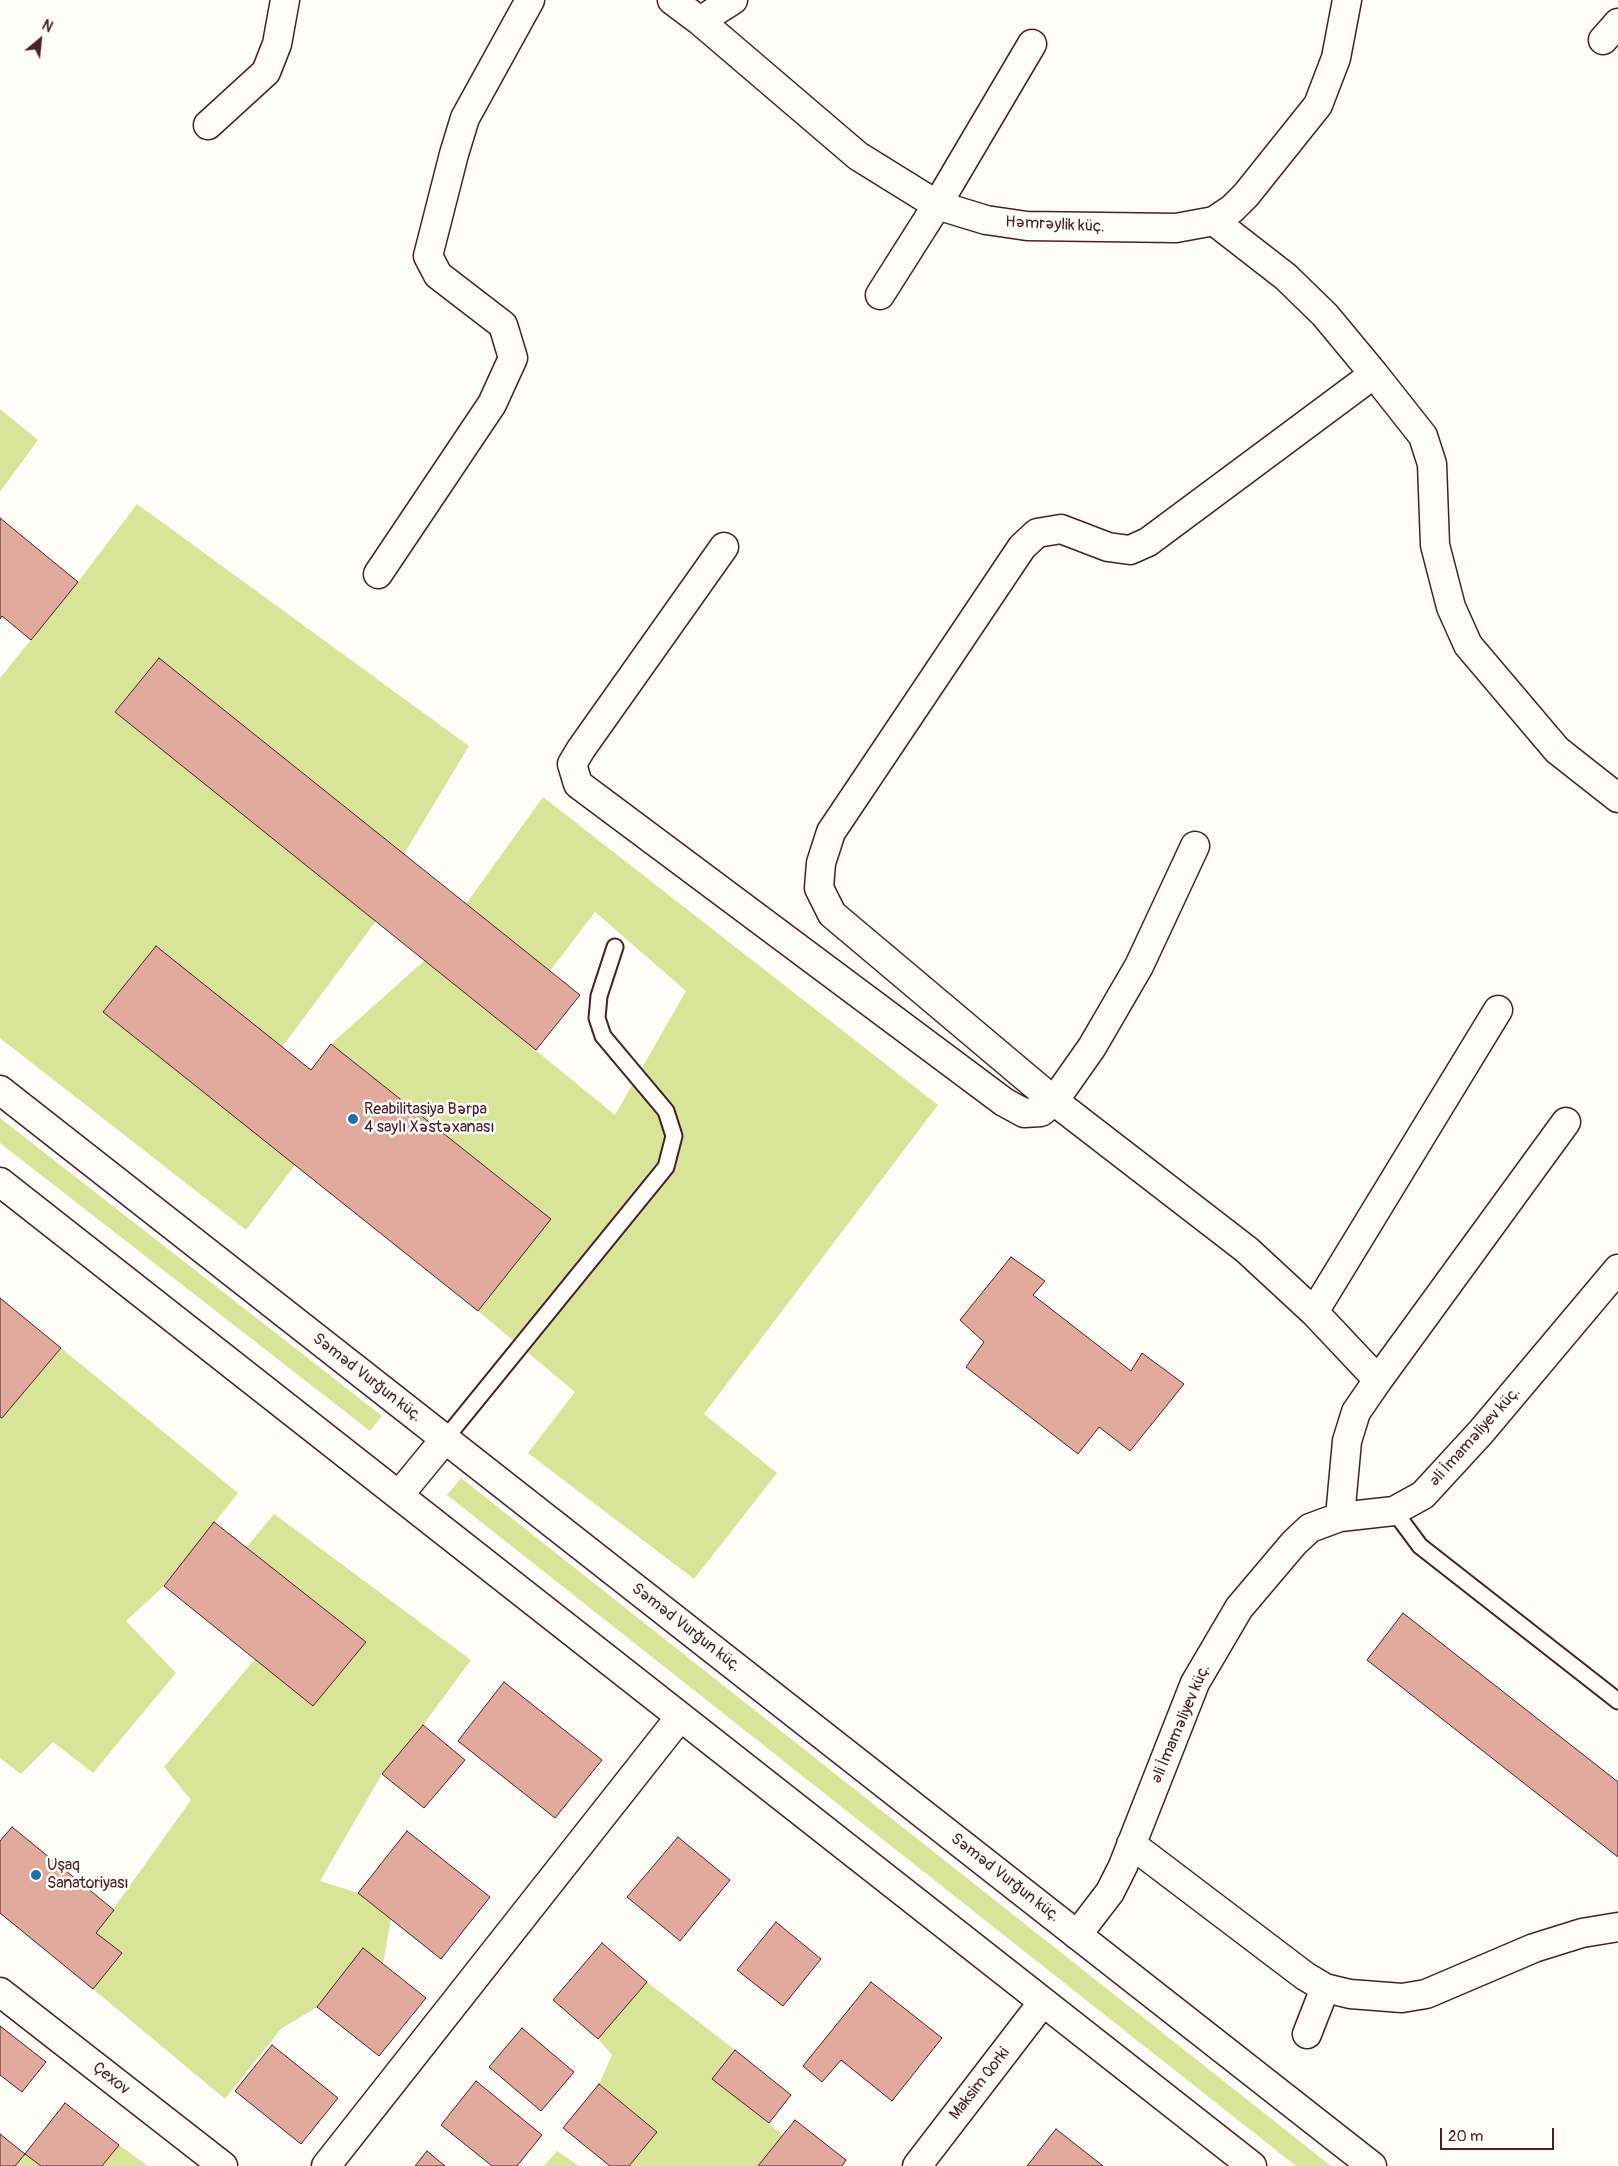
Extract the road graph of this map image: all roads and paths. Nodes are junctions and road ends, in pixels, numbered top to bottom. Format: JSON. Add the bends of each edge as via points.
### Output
{"nodes":[{"id":1,"x":285,"y":0,"type":"edge"},
{"id":2,"x":530,"y":0,"type":"edge"},
{"id":3,"x":672,"y":0,"type":"edge"},
{"id":4,"x":733,"y":0,"type":"edge"},
{"id":5,"x":1347,"y":0,"type":"edge"},
{"id":6,"x":700,"y":21,"type":"junction"},
{"id":7,"x":1032,"y":44,"type":"dead end"},
{"id":8,"x":208,"y":125,"type":"dead end"},
{"id":9,"x":937,"y":205,"type":"junction"},
{"id":10,"x":1214,"y":221,"type":"junction"},
{"id":11,"x":880,"y":295,"type":"dead end"},
{"id":12,"x":1374,"y":374,"type":"junction"},
{"id":13,"x":724,"y":548,"type":"dead end"},
{"id":14,"x":378,"y":574,"type":"dead end"},
{"id":15,"x":1618,"y":798,"type":"edge"},
{"id":16,"x":1195,"y":846,"type":"dead end"},
{"id":17,"x":615,"y":947,"type":"dead end"},
{"id":18,"x":1498,"y":1010,"type":"dead end"},
{"id":19,"x":0,"y":1090,"type":"edge"},
{"id":20,"x":1054,"y":1101,"type":"junction"},
{"id":21,"x":1566,"y":1122,"type":"dead end"},
{"id":22,"x":0,"y":1182,"type":"edge"},
{"id":23,"x":1618,"y":1269,"type":"edge"},
{"id":24,"x":1314,"y":1312,"type":"junction"},
{"id":25,"x":1378,"y":1380,"type":"junction"},
{"id":26,"x":444,"y":1439,"type":"junction"},
{"id":27,"x":399,"y":1495,"type":"junction"},
{"id":28,"x":1394,"y":1511,"type":"junction"},
{"id":29,"x":1340,"y":1517,"type":"junction"},
{"id":30,"x":1618,"y":1701,"type":"edge"},
{"id":31,"x":680,"y":1716,"type":"junction"},
{"id":32,"x":1131,"y":1844,"type":"junction"},
{"id":33,"x":1618,"y":1927,"type":"edge"},
{"id":34,"x":1077,"y":1935,"type":"junction"},
{"id":35,"x":1325,"y":1988,"type":"junction"},
{"id":36,"x":0,"y":1992,"type":"edge"},
{"id":37,"x":1044,"y":2002,"type":"junction"},
{"id":38,"x":1307,"y":2034,"type":"dead end"},
{"id":39,"x":223,"y":2166,"type":"edge"},
{"id":40,"x":326,"y":2166,"type":"edge"},
{"id":41,"x":917,"y":2166,"type":"edge"},
{"id":42,"x":1252,"y":2166,"type":"edge"},
{"id":43,"x":1372,"y":2166,"type":"edge"}],
"edges":[{"from":1,"to":8,"type":"street","via":[[277,44],[266,72]]},
{"from":2,"to":14,"type":"street","via":[[465,118],[428,256],[438,276],[503,325],[513,358],[492,404]]},
{"from":3,"to":6,"type":"street","name":"Həmrəylik küç."},
{"from":4,"to":6,"type":"street"},
{"from":5,"to":10,"type":"street","name":"Həmrəylik küç.","via":[[1336,58],[1318,105],[1246,194]]},
{"from":6,"to":9,"type":"street","name":"Həmrəylik küç.","via":[[858,156]]},
{"from":7,"to":9,"type":"street"},
{"from":9,"to":10,"type":"street","name":"Həmrəylik küç.","via":[[986,220],[1027,226],[1176,228]]},
{"from":9,"to":11,"type":"street"},
{"from":10,"to":12,"type":"street","via":[[1286,277],[1325,315]]},
{"from":12,"to":15,"type":"street","via":[[1423,436],[1432,464],[1435,545],[1451,607],[1468,645],[1557,750]]},
{"from":12,"to":20,"type":"street","via":[[1148,542],[1130,550],[1108,547],[1061,529],[1037,533],[1022,547],[831,832],[821,864],[819,888],[832,914]]},
{"from":13,"to":20,"type":"street","via":[[580,750],[572,764],[578,784],[1004,1102],[1024,1113],[1041,1112]]},
{"from":16,"to":20,"type":"street","via":[[1139,966],[1092,1046]]},
{"from":17,"to":26,"type":"lane","via":[[599,996],[597,1018],[602,1036],[666,1110],[674,1136],[666,1167]]},
{"from":18,"to":24,"type":"street"},
{"from":19,"to":26,"type":"street","name":"Səməd Vurğun küç."},
{"from":20,"to":24,"type":"street","via":[[1247,1250]]},
{"from":21,"to":25,"type":"street"},
{"from":22,"to":27,"type":"street"},
{"from":23,"to":28,"type":"street","name":"Əli İmaməliyev küç.","via":[[1430,1488]]},
{"from":24,"to":25,"type":"street"},
{"from":25,"to":29,"type":"street","via":[[1356,1412],[1347,1442]]},
{"from":26,"to":27,"type":"street"},
{"from":26,"to":34,"type":"street","name":"Səməd Vurğun küç."},
{"from":27,"to":31,"type":"street"},
{"from":28,"to":29,"type":"street","name":"Əli İmaməliyev küç."},
{"from":28,"to":30,"type":"lane","via":[[1420,1546]]},
{"from":29,"to":32,"type":"street","name":"Əli İmaməliyev küç.","via":[[1310,1528],[1239,1608],[1195,1683]]},
{"from":31,"to":37,"type":"street"},
{"from":31,"to":40,"type":"street"},
{"from":32,"to":34,"type":"street","name":"Əli İmaməliyev küç.","via":[[1110,1892]]},
{"from":32,"to":35,"type":"street"},
{"from":33,"to":35,"type":"street","via":[[1582,1933],[1534,1948],[1418,1995],[1402,1998],[1350,1994]]},
{"from":34,"to":43,"type":"street","name":"Səməd Vurğun küç."},
{"from":35,"to":38,"type":"street"},
{"from":36,"to":39,"type":"street","name":"Çexov"},
{"from":37,"to":41,"type":"street","name":"Maksim Qorki"},
{"from":37,"to":42,"type":"street"}]}
